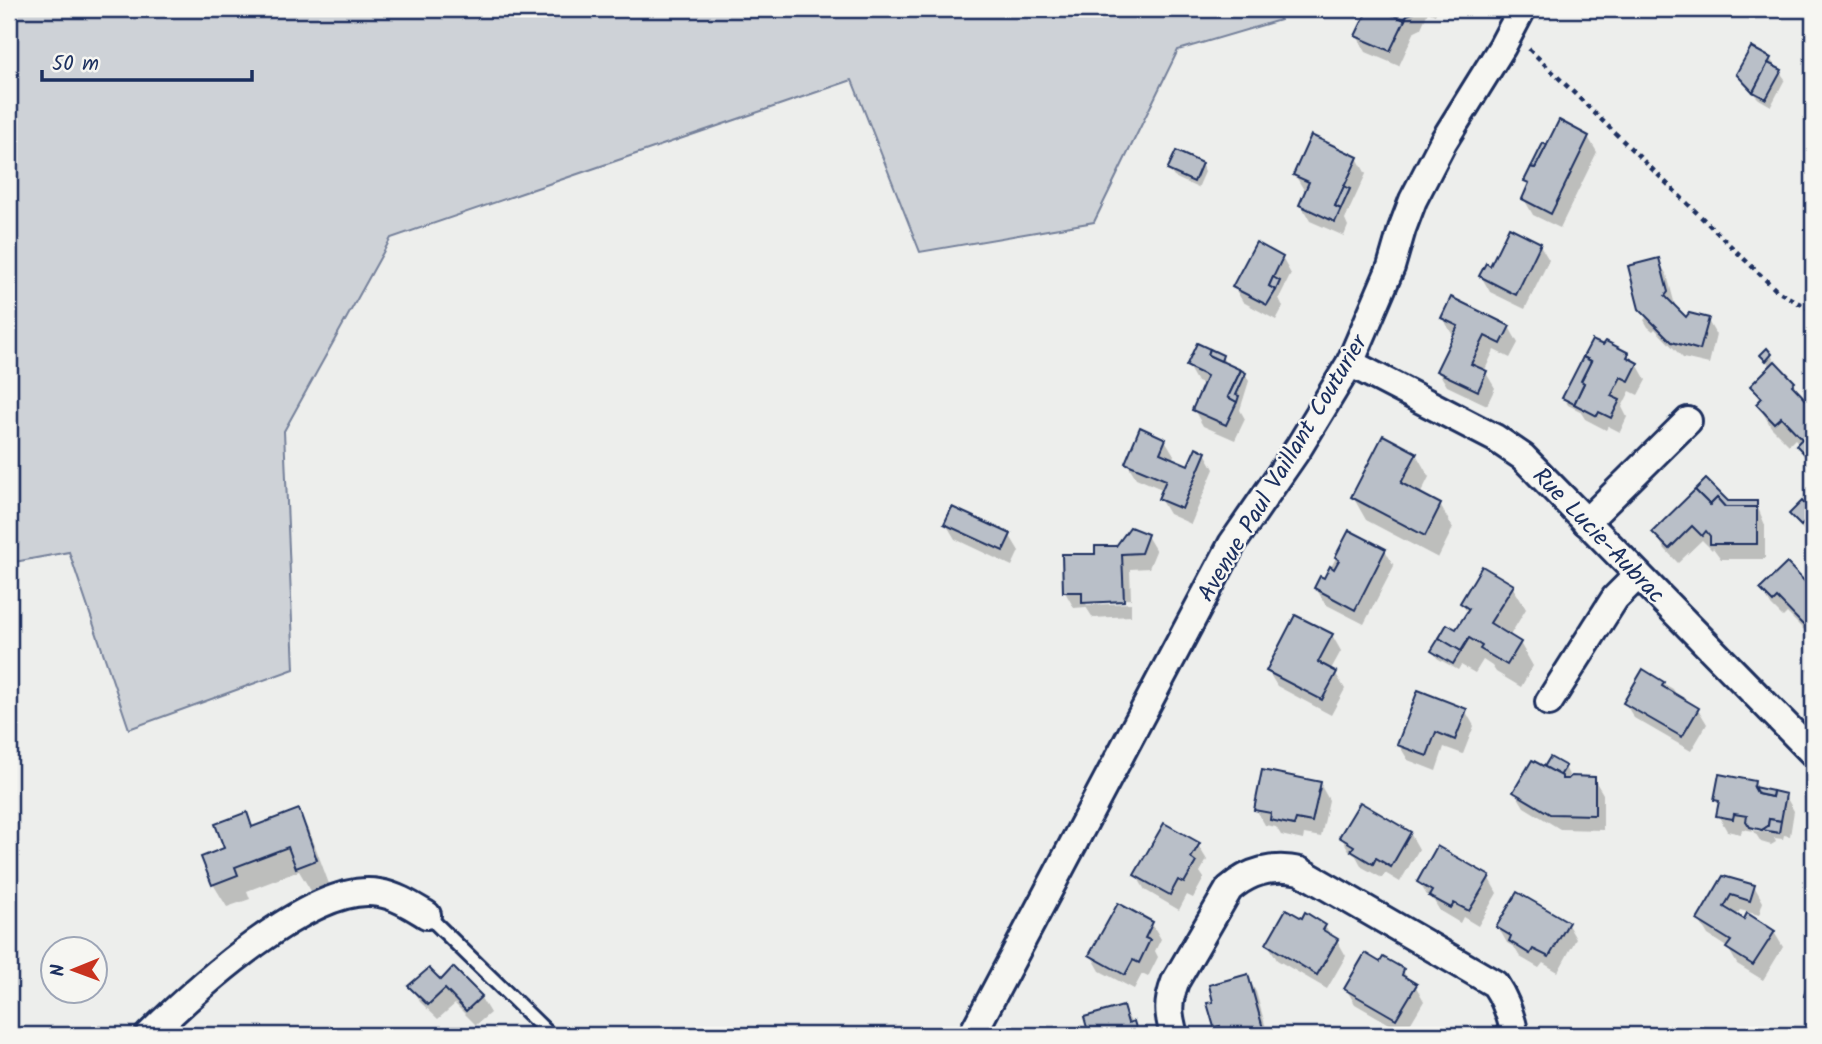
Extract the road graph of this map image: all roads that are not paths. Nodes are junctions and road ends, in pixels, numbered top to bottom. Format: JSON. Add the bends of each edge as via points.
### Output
{"nodes":[{"id":1,"x":1516,"y":20,"type":"edge"},
{"id":2,"x":1350,"y":363,"type":"junction"},
{"id":3,"x":1688,"y":421,"type":"dead end"},
{"id":4,"x":1586,"y":522,"type":"junction"},
{"id":5,"x":1638,"y":575,"type":"junction"},
{"id":6,"x":1549,"y":702,"type":"dead end"},
{"id":7,"x":1813,"y":753,"type":"edge"},
{"id":8,"x":427,"y":915,"type":"joint"},
{"id":9,"x":149,"y":1035,"type":"edge"},
{"id":10,"x":550,"y":1035,"type":"edge"},
{"id":11,"x":972,"y":1035,"type":"edge"},
{"id":12,"x":1174,"y":1035,"type":"edge"},
{"id":13,"x":1515,"y":1035,"type":"edge"}],
"edges":[{"from":1,"to":2,"type":"street","name":"Avenue Paul Vaillant Couturier","via":[[1413,200],[1391,267]]},
{"from":2,"to":4,"type":"street","name":"Rue Lucie-Aubrac","via":[[1495,438],[1522,457]]},
{"from":2,"to":11,"type":"street","name":"Avenue Paul Vaillant Couturier","via":[[1232,544]]},
{"from":3,"to":4,"type":"street"},
{"from":4,"to":5,"type":"street","name":"Rue Lucie-Aubrac"},
{"from":5,"to":6,"type":"street","via":[[1615,598]]},
{"from":5,"to":7,"type":"street","name":"Rue Lucie-Aubrac"},
{"from":8,"to":9,"type":"street","via":[[378,892],[355,892],[326,901],[265,936],[215,974]]},
{"from":8,"to":10,"type":"lane"},
{"from":12,"to":13,"type":"street","via":[[1169,999],[1175,982],[1229,889],[1254,873],[1281,868],[1300,871],[1495,984],[1505,999]]}]}
